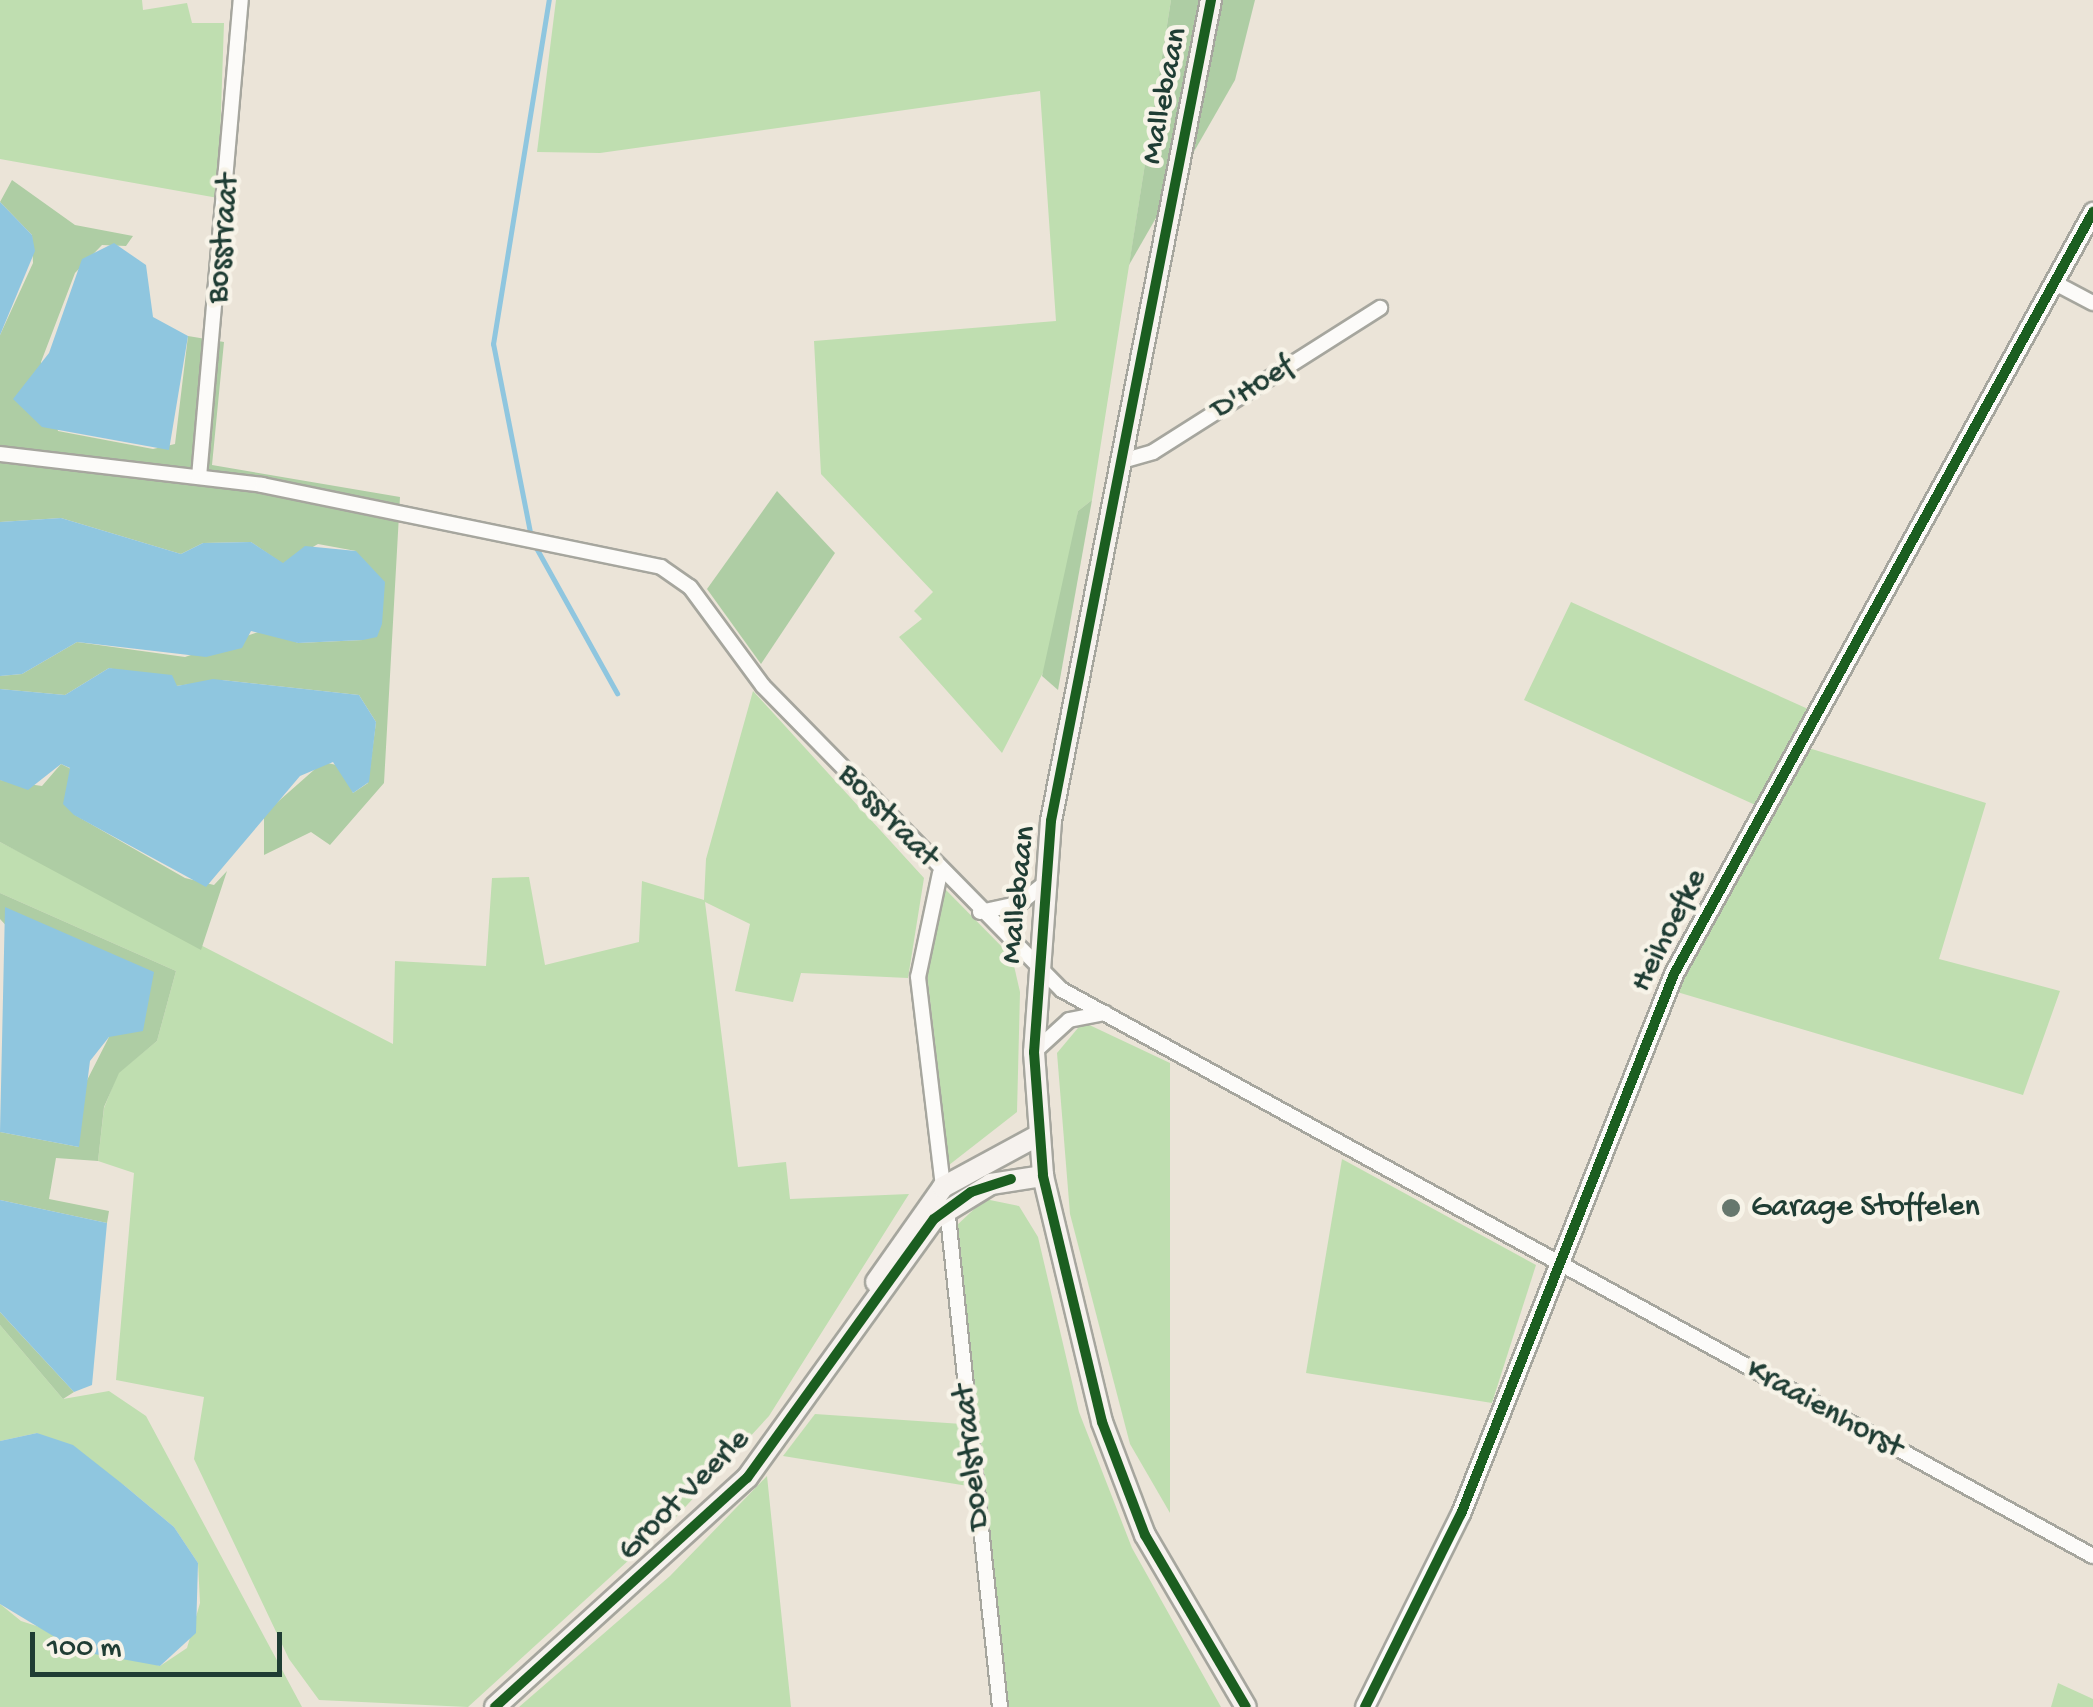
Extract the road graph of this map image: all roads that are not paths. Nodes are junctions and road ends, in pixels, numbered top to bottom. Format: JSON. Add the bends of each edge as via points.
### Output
{"nodes":[{"id":1,"x":241,"y":0,"type":"edge"},
{"id":2,"x":1210,"y":0,"type":"edge"},
{"id":3,"x":2093,"y":212,"type":"edge"},
{"id":4,"x":2054,"y":283,"type":"junction"},
{"id":5,"x":2093,"y":302,"type":"edge"},
{"id":6,"x":1380,"y":308,"type":"dead end"},
{"id":7,"x":0,"y":454,"type":"edge"},
{"id":8,"x":1122,"y":461,"type":"junction"},
{"id":9,"x":199,"y":477,"type":"junction"},
{"id":10,"x":940,"y":873,"type":"junction"},
{"id":11,"x":1042,"y":886,"type":"junction"},
{"id":12,"x":980,"y":912,"type":"junction"},
{"id":13,"x":1036,"y":972,"type":"junction"},
{"id":14,"x":1106,"y":1013,"type":"junction"},
{"id":15,"x":1034,"y":1052,"type":"junction"},
{"id":16,"x":1038,"y":1136,"type":"junction"},
{"id":17,"x":1043,"y":1176,"type":"junction"},
{"id":18,"x":945,"y":1197,"type":"junction"},
{"id":19,"x":1555,"y":1264,"type":"junction"},
{"id":20,"x":2093,"y":1556,"type":"edge"},
{"id":21,"x":495,"y":1707,"type":"edge"},
{"id":22,"x":1000,"y":1707,"type":"edge"},
{"id":23,"x":1246,"y":1707,"type":"edge"},
{"id":24,"x":1365,"y":1707,"type":"edge"}],
"edges":[{"from":1,"to":9,"type":"street","name":"Bosstraat","via":[[230,206]]},
{"from":2,"to":8,"type":"main road","name":"Mallebaan"},
{"from":3,"to":4,"type":"street","name":"Heihoefke"},
{"from":4,"to":5,"type":"street"},
{"from":4,"to":19,"type":"street","name":"Heihoefke","via":[[1698,926]]},
{"from":6,"to":8,"type":"street","name":"D'Hoef","via":[[1153,452]]},
{"from":7,"to":9,"type":"street","name":"Bosstraat"},
{"from":8,"to":11,"type":"main road","name":"Mallebaan"},
{"from":9,"to":10,"type":"street","name":"Bosstraat","via":[[661,567],[690,587],[763,686]]},
{"from":10,"to":12,"type":"street","name":"Bosstraat"},
{"from":10,"to":18,"type":"street","name":"Doelstraat","via":[[918,977]]},
{"from":11,"to":12,"type":"street","via":[[1019,904]]},
{"from":11,"to":13,"type":"main road","name":"Mallebaan"},
{"from":12,"to":13,"type":"street","name":"Bosstraat"},
{"from":13,"to":14,"type":"street","name":"Bosstraat"},
{"from":13,"to":15,"type":"main road","name":"Mallebaan"},
{"from":14,"to":15,"type":"street","via":[[1069,1020]]},
{"from":14,"to":19,"type":"street","name":"Bosstraat"},
{"from":15,"to":16,"type":"main road","name":"Mallebaan"},
{"from":16,"to":17,"type":"main road","name":"Mallebaan"},
{"from":16,"to":18,"type":"main road","name":"Groot Veerle"},
{"from":17,"to":18,"type":"main road","name":"Groot Veerle"},
{"from":17,"to":23,"type":"main road","name":"Mallebaan","via":[[1074,1323],[1133,1503]]},
{"from":18,"to":21,"type":"main road","name":"Groot Veerle","via":[[747,1478]]},
{"from":18,"to":22,"type":"street","name":"Doelstraat"},
{"from":19,"to":20,"type":"street","name":"Kraaienhorst"},
{"from":19,"to":24,"type":"street","name":"Heihoefke","via":[[1461,1514]]}]}
